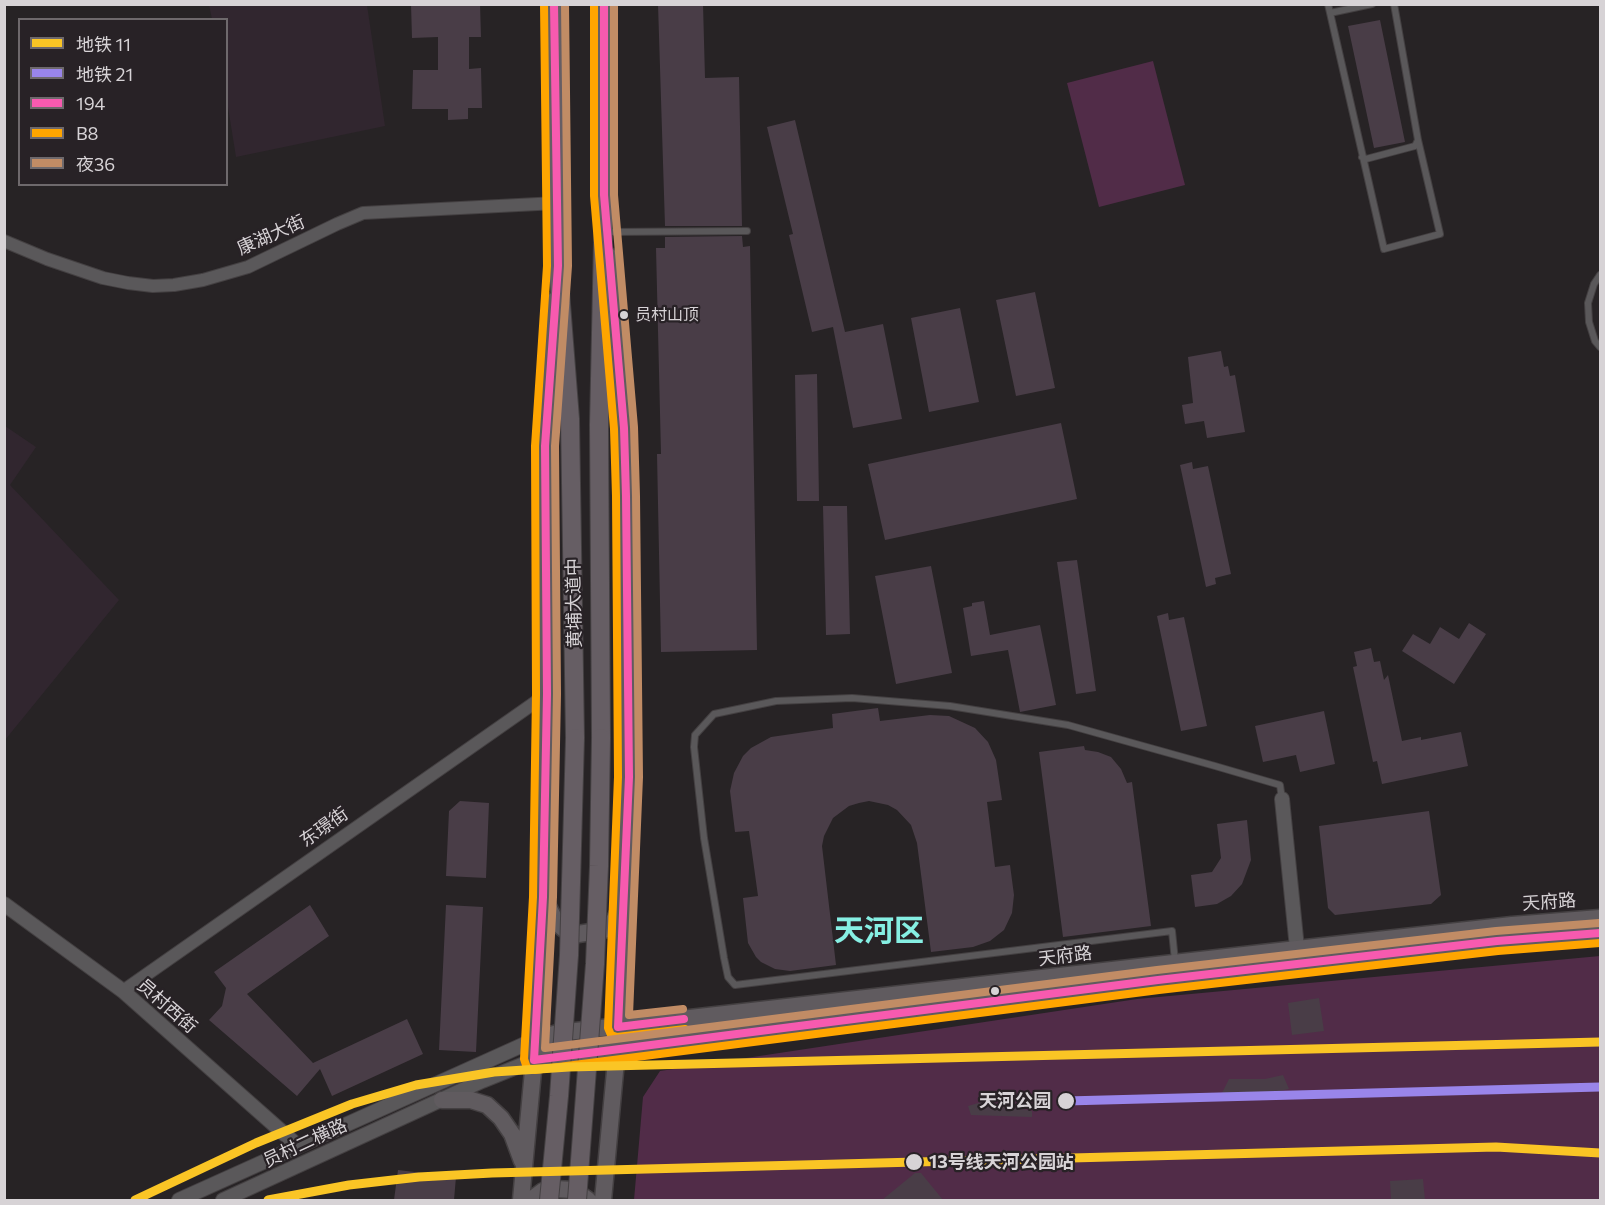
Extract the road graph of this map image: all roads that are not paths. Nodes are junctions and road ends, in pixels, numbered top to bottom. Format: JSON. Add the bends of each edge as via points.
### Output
{"nodes":[{"id":1,"x":554,"y":4,"type":"edge"},
{"id":2,"x":604,"y":4,"type":"edge"},
{"id":3,"x":1328,"y":4,"type":"edge"},
{"id":4,"x":1372,"y":4,"type":"edge"},
{"id":5,"x":1394,"y":4,"type":"edge"},
{"id":6,"x":1330,"y":13,"type":"junction"},
{"id":7,"x":1419,"y":140,"type":"junction"},
{"id":8,"x":1362,"y":157,"type":"junction"},
{"id":9,"x":604,"y":195,"type":"junction"},
{"id":10,"x":557,"y":203,"type":"junction"},
{"id":11,"x":747,"y":231,"type":"dead end"},
{"id":12,"x":607,"y":232,"type":"junction"},
{"id":13,"x":4,"y":241,"type":"edge"},
{"id":14,"x":558,"y":266,"type":"junction"},
{"id":15,"x":1600,"y":275,"type":"edge"},
{"id":16,"x":1600,"y":347,"type":"edge"},
{"id":17,"x":547,"y":694,"type":"junction"},
{"id":18,"x":1282,"y":799,"type":"joint"},
{"id":19,"x":543,"y":897,"type":"junction"},
{"id":20,"x":625,"y":900,"type":"junction"},
{"id":21,"x":4,"y":904,"type":"edge"},
{"id":22,"x":1600,"y":918,"type":"edge"},
{"id":23,"x":1600,"y":933,"type":"edge"},
{"id":24,"x":1298,"y":956,"type":"junction"},
{"id":25,"x":1176,"y":963,"type":"junction"},
{"id":26,"x":123,"y":992,"type":"junction"},
{"id":27,"x":618,"y":1027,"type":"junction"},
{"id":28,"x":536,"y":1039,"type":"junction"},
{"id":29,"x":617,"y":1050,"type":"junction"},
{"id":30,"x":534,"y":1060,"type":"junction"},
{"id":31,"x":442,"y":1100,"type":"junction"},
{"id":32,"x":298,"y":1146,"type":"junction"},
{"id":33,"x":524,"y":1167,"type":"junction"},
{"id":34,"x":179,"y":1200,"type":"edge"},
{"id":35,"x":223,"y":1200,"type":"edge"},
{"id":36,"x":520,"y":1200,"type":"edge"},
{"id":37,"x":531,"y":1200,"type":"edge"},
{"id":38,"x":549,"y":1200,"type":"edge"},
{"id":39,"x":577,"y":1200,"type":"edge"},
{"id":40,"x":588,"y":1200,"type":"edge"},
{"id":41,"x":603,"y":1200,"type":"edge"}],
"edges":[{"from":1,"to":10,"type":"main road","name":"黄埔大道中"},
{"from":2,"to":9,"type":"main road","name":"黄埔大道中"},
{"from":3,"to":6,"type":"lane"},
{"from":4,"to":6,"type":"lane"},
{"from":5,"to":7,"type":"lane"},
{"from":6,"to":8,"type":"lane"},
{"from":7,"to":8,"type":"lane","via":[[1415,146]]},
{"from":7,"to":8,"type":"lane","via":[[1440,234],[1384,249]]},
{"from":9,"to":12,"type":"main road"},
{"from":9,"to":39,"type":"main road","name":"黄埔大道中","bridge":true,"via":[[599,424],[599,877]]},
{"from":10,"to":13,"type":"street","name":"康湖大街","via":[[363,213],[248,267],[174,285],[103,278]]},
{"from":10,"to":14,"type":"main road","name":"黄埔大道中"},
{"from":11,"to":12,"type":"lane"},
{"from":12,"to":20,"type":"main road","via":[[626,462],[629,777]]},
{"from":14,"to":17,"type":"main road","via":[[545,457]]},
{"from":14,"to":38,"type":"main road","name":"黄埔大道中","bridge":true,"via":[[570,419],[575,738],[568,977]]},
{"from":15,"to":16,"type":"lane","via":[[1588,303],[1589,322]]},
{"from":17,"to":19,"type":"main road"},
{"from":17,"to":26,"type":"street","name":"东璟街"},
{"from":18,"to":24,"type":"street"},
{"from":18,"to":25,"type":"lane","via":[[1280,785],[1068,725],[939,705],[852,698],[776,701],[714,714],[695,735],[710,870],[728,977],[735,985],[1172,931]]},
{"from":19,"to":20,"type":"main road","via":[[556,922],[578,934],[604,930]]},
{"from":19,"to":28,"type":"main road"},
{"from":20,"to":27,"type":"main road"},
{"from":21,"to":26,"type":"street","name":"员村西街"},
{"from":22,"to":24,"type":"main road","name":"天府路","via":[[1512,925]]},
{"from":23,"to":24,"type":"main road","name":"天府路"},
{"from":24,"to":25,"type":"main road","name":"天府路"},
{"from":24,"to":29,"type":"main road","name":"天府路","via":[[1126,983]]},
{"from":25,"to":27,"type":"main road","name":"天府路"},
{"from":26,"to":32,"type":"street","name":"员村西街"},
{"from":27,"to":28,"type":"main road","name":"天府路"},
{"from":27,"to":29,"type":"main road"},
{"from":28,"to":30,"type":"main road"},
{"from":28,"to":32,"type":"street","name":"员村二横路"},
{"from":29,"to":30,"type":"main road","name":"天府路"},
{"from":29,"to":41,"type":"main road"},
{"from":30,"to":31,"type":"street","name":"员村二横路"},
{"from":30,"to":33,"type":"main road"},
{"from":31,"to":33,"type":"main road","via":[[471,1100],[494,1111],[512,1134]]},
{"from":31,"to":35,"type":"street","name":"员村二横路"},
{"from":32,"to":34,"type":"street","name":"员村二横路"},
{"from":33,"to":36,"type":"main road"},
{"from":37,"to":40,"type":"main road","via":[[543,1191],[555,1189],[574,1190]]}]}
